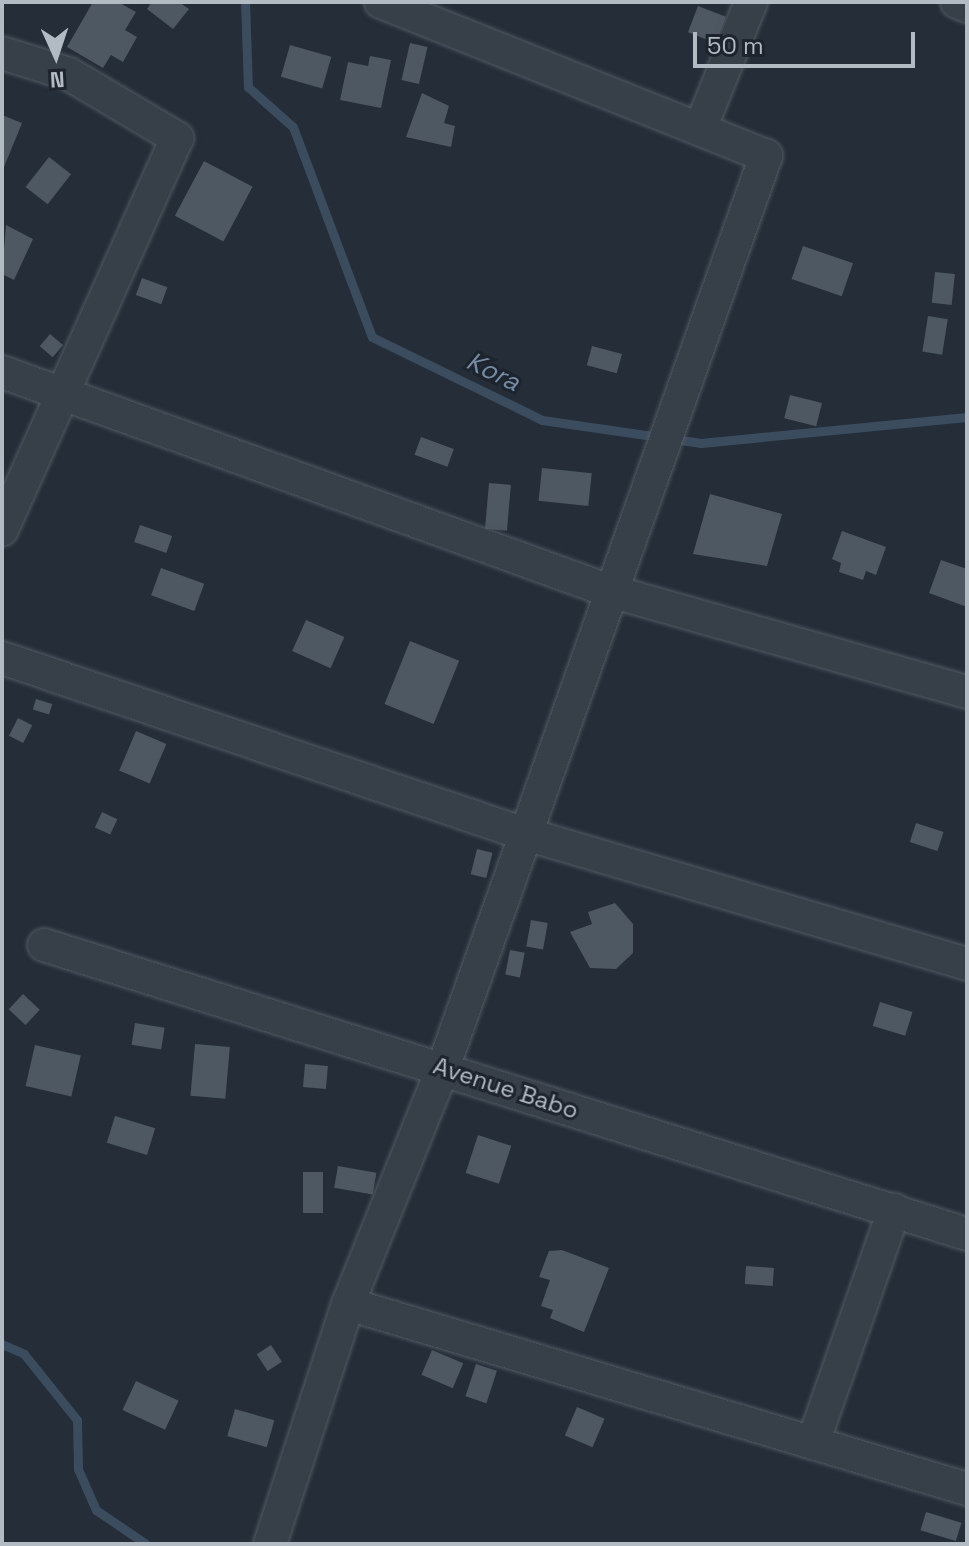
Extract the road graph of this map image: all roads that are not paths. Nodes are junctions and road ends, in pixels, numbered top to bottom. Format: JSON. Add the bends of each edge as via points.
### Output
{"nodes":[{"id":1,"x":381,"y":2,"type":"edge"},
{"id":2,"x":751,"y":2,"type":"edge"},
{"id":3,"x":957,"y":2,"type":"edge"},
{"id":4,"x":967,"y":6,"type":"edge"},
{"id":5,"x":2,"y":53,"type":"edge"},
{"id":6,"x":700,"y":129,"type":"junction"},
{"id":7,"x":2,"y":372,"type":"edge"},
{"id":8,"x":60,"y":392,"type":"junction"},
{"id":9,"x":2,"y":530,"type":"edge"},
{"id":10,"x":610,"y":591,"type":"junction"},
{"id":11,"x":2,"y":658,"type":"edge"},
{"id":12,"x":967,"y":692,"type":"edge"},
{"id":13,"x":522,"y":833,"type":"junction"},
{"id":14,"x":44,"y":945,"type":"dead end"},
{"id":15,"x":967,"y":964,"type":"edge"},
{"id":16,"x":443,"y":1068,"type":"junction"},
{"id":17,"x":894,"y":1210,"type":"junction"},
{"id":18,"x":967,"y":1234,"type":"edge"},
{"id":19,"x":348,"y":1304,"type":"junction"},
{"id":20,"x":813,"y":1443,"type":"junction"},
{"id":21,"x":967,"y":1489,"type":"edge"},
{"id":22,"x":270,"y":1544,"type":"edge"}],
"edges":[{"from":1,"to":6,"type":"street"},
{"from":2,"to":6,"type":"street"},
{"from":3,"to":4,"type":"street"},
{"from":5,"to":8,"type":"street","via":[[69,74],[177,138]]},
{"from":6,"to":10,"type":"street","via":[[766,156]]},
{"from":7,"to":8,"type":"street"},
{"from":8,"to":9,"type":"street"},
{"from":8,"to":10,"type":"street"},
{"from":10,"to":12,"type":"street"},
{"from":10,"to":13,"type":"street"},
{"from":11,"to":13,"type":"street"},
{"from":13,"to":15,"type":"street"},
{"from":13,"to":16,"type":"street"},
{"from":14,"to":16,"type":"street","name":"Avenue Babo"},
{"from":16,"to":17,"type":"street","name":"Avenue Babo"},
{"from":16,"to":19,"type":"street"},
{"from":17,"to":18,"type":"street","name":"Avenue Babo"},
{"from":17,"to":20,"type":"street"},
{"from":19,"to":20,"type":"street"},
{"from":19,"to":22,"type":"street"},
{"from":20,"to":21,"type":"street"}]}
